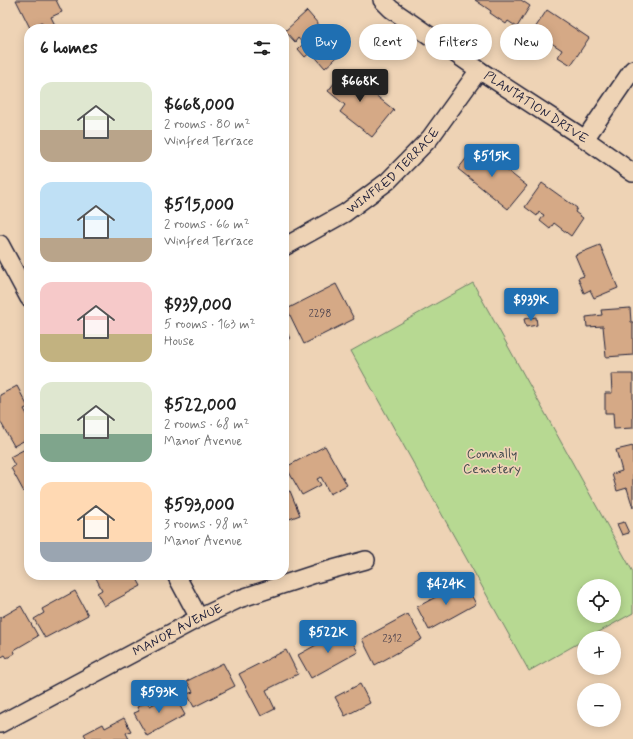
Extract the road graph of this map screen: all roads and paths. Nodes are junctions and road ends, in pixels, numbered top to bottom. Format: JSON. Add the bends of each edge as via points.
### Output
{"nodes":[{"id":1,"x":382,"y":0,"type":"edge"},
{"id":2,"x":633,"y":69,"type":"edge"},
{"id":3,"x":479,"y":70,"type":"junction"},
{"id":4,"x":584,"y":139,"type":"junction"},
{"id":5,"x":633,"y":173,"type":"edge"},
{"id":6,"x":0,"y":244,"type":"edge"},
{"id":7,"x":289,"y":244,"type":"edge"},
{"id":8,"x":24,"y":289,"type":"edge"},
{"id":9,"x":366,"y":560,"type":"dead end"},
{"id":10,"x":179,"y":580,"type":"edge"},
{"id":11,"x":199,"y":618,"type":"junction"},
{"id":12,"x":0,"y":724,"type":"edge"}],
"edges":[{"from":1,"to":3,"type":"street","name":"PLANTATION DRIVE","via":[[391,9]]},
{"from":2,"to":4,"type":"street"},
{"from":3,"to":4,"type":"street","name":"PLANTATION DRIVE"},
{"from":3,"to":7,"type":"street","name":"WINFRED TERRACE","via":[[430,138],[388,181],[345,213]]},
{"from":4,"to":5,"type":"street","name":"PLANTATION DRIVE"},
{"from":6,"to":8,"type":"street"},
{"from":9,"to":11,"type":"street","name":"MANOR AVENUE","via":[[239,599]]},
{"from":10,"to":11,"type":"street"},
{"from":11,"to":12,"type":"street","name":"MANOR AVENUE"}]}
